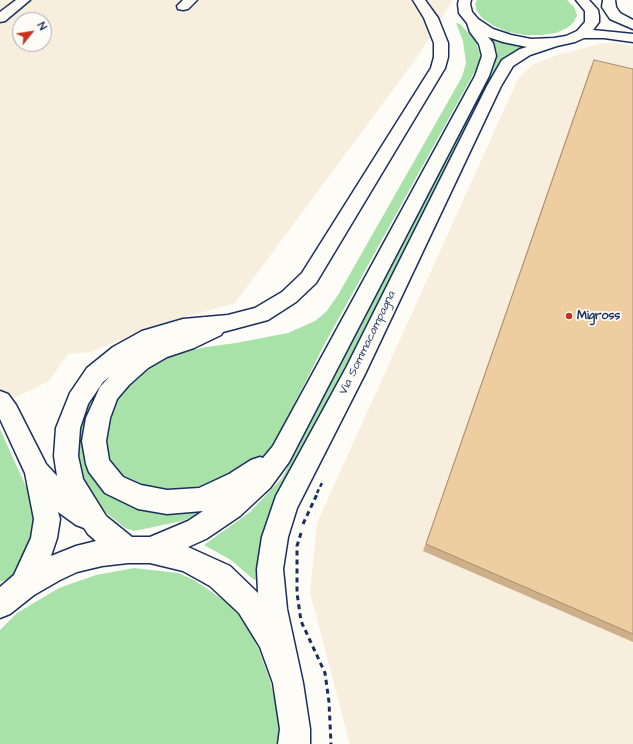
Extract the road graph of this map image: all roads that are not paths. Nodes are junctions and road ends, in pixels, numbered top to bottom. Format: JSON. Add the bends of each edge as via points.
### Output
{"nodes":[{"id":1,"x":24,"y":0,"type":"edge"},
{"id":2,"x":419,"y":0,"type":"edge"},
{"id":3,"x":465,"y":0,"type":"edge"},
{"id":4,"x":609,"y":0,"type":"edge"},
{"id":5,"x":591,"y":7,"type":"edge"},
{"id":6,"x":0,"y":18,"type":"edge"},
{"id":7,"x":473,"y":22,"type":"junction"},
{"id":8,"x":633,"y":25,"type":"edge"},
{"id":9,"x":633,"y":30,"type":"edge"},
{"id":10,"x":582,"y":34,"type":"junction"},
{"id":11,"x":633,"y":38,"type":"edge"},
{"id":12,"x":554,"y":42,"type":"junction"},
{"id":13,"x":228,"y":323,"type":"junction"},
{"id":14,"x":0,"y":401,"type":"edge"},
{"id":15,"x":281,"y":454,"type":"junction"},
{"id":16,"x":37,"y":472,"type":"junction"},
{"id":17,"x":97,"y":525,"type":"junction"},
{"id":18,"x":139,"y":550,"type":"junction"},
{"id":19,"x":24,"y":585,"type":"junction"},
{"id":20,"x":1,"y":602,"type":"edge"},
{"id":21,"x":288,"y":683,"type":"junction"},
{"id":22,"x":294,"y":744,"type":"edge"}],
"edges":[{"from":1,"to":6,"type":"street"},
{"from":2,"to":13,"type":"street","name":"Via Sommacampagna","via":[[431,18],[441,43],[441,57],[432,79],[309,278],[289,297],[261,314]]},
{"from":3,"to":7,"type":"street","name":"Via Sommacampagna","via":[[466,13]]},
{"from":4,"to":8,"type":"street","via":[[609,7],[615,16]]},
{"from":5,"to":9,"type":"street","via":[[612,25]]},
{"from":5,"to":10,"type":"street","via":[[592,22]]},
{"from":7,"to":12,"type":"street","name":"Via Sommacampagna","via":[[488,32],[508,39],[531,43]]},
{"from":7,"to":15,"type":"street","name":"Via Sommacampagna","via":[[486,43],[489,56],[482,76]]},
{"from":10,"to":11,"type":"street","name":"Via Sommacampagna"},
{"from":10,"to":12,"type":"street","name":"Via Sommacampagna"},
{"from":12,"to":21,"type":"street","name":"Via Sommacampagna","via":[[525,52],[507,63],[354,374],[285,505],[275,537],[270,569],[273,609]]},
{"from":13,"to":15,"type":"street","name":"Via Sommacampagna","via":[[159,351],[120,378],[108,394],[98,418],[94,441],[98,464],[114,485],[138,497],[167,502],[200,500],[238,482]]},
{"from":13,"to":17,"type":"street","name":"Via Sommacampagna","via":[[183,327],[150,337],[120,353],[96,375],[78,400],[68,428],[66,456],[71,483]]},
{"from":14,"to":16,"type":"street","via":[[8,412]]},
{"from":15,"to":18,"type":"street","name":"Via Sommacampagna","via":[[261,480],[231,508],[197,530]]},
{"from":16,"to":17,"type":"street","name":"Via Sommacampagna","via":[[70,506]]},
{"from":16,"to":19,"type":"street","name":"Via Sommacampagna","via":[[47,519],[38,558]]},
{"from":17,"to":18,"type":"street","name":"Via Sommacampagna"},
{"from":18,"to":19,"type":"street","name":"Via Sommacampagna","via":[[102,553],[76,559]]},
{"from":18,"to":21,"type":"street","name":"Via Sommacampagna","via":[[186,559],[220,576],[250,603],[272,639]]},
{"from":19,"to":20,"type":"street","name":"Via Sommacampagna"},
{"from":21,"to":22,"type":"street","name":"Via Sommacampagna","via":[[295,729]]}]}
